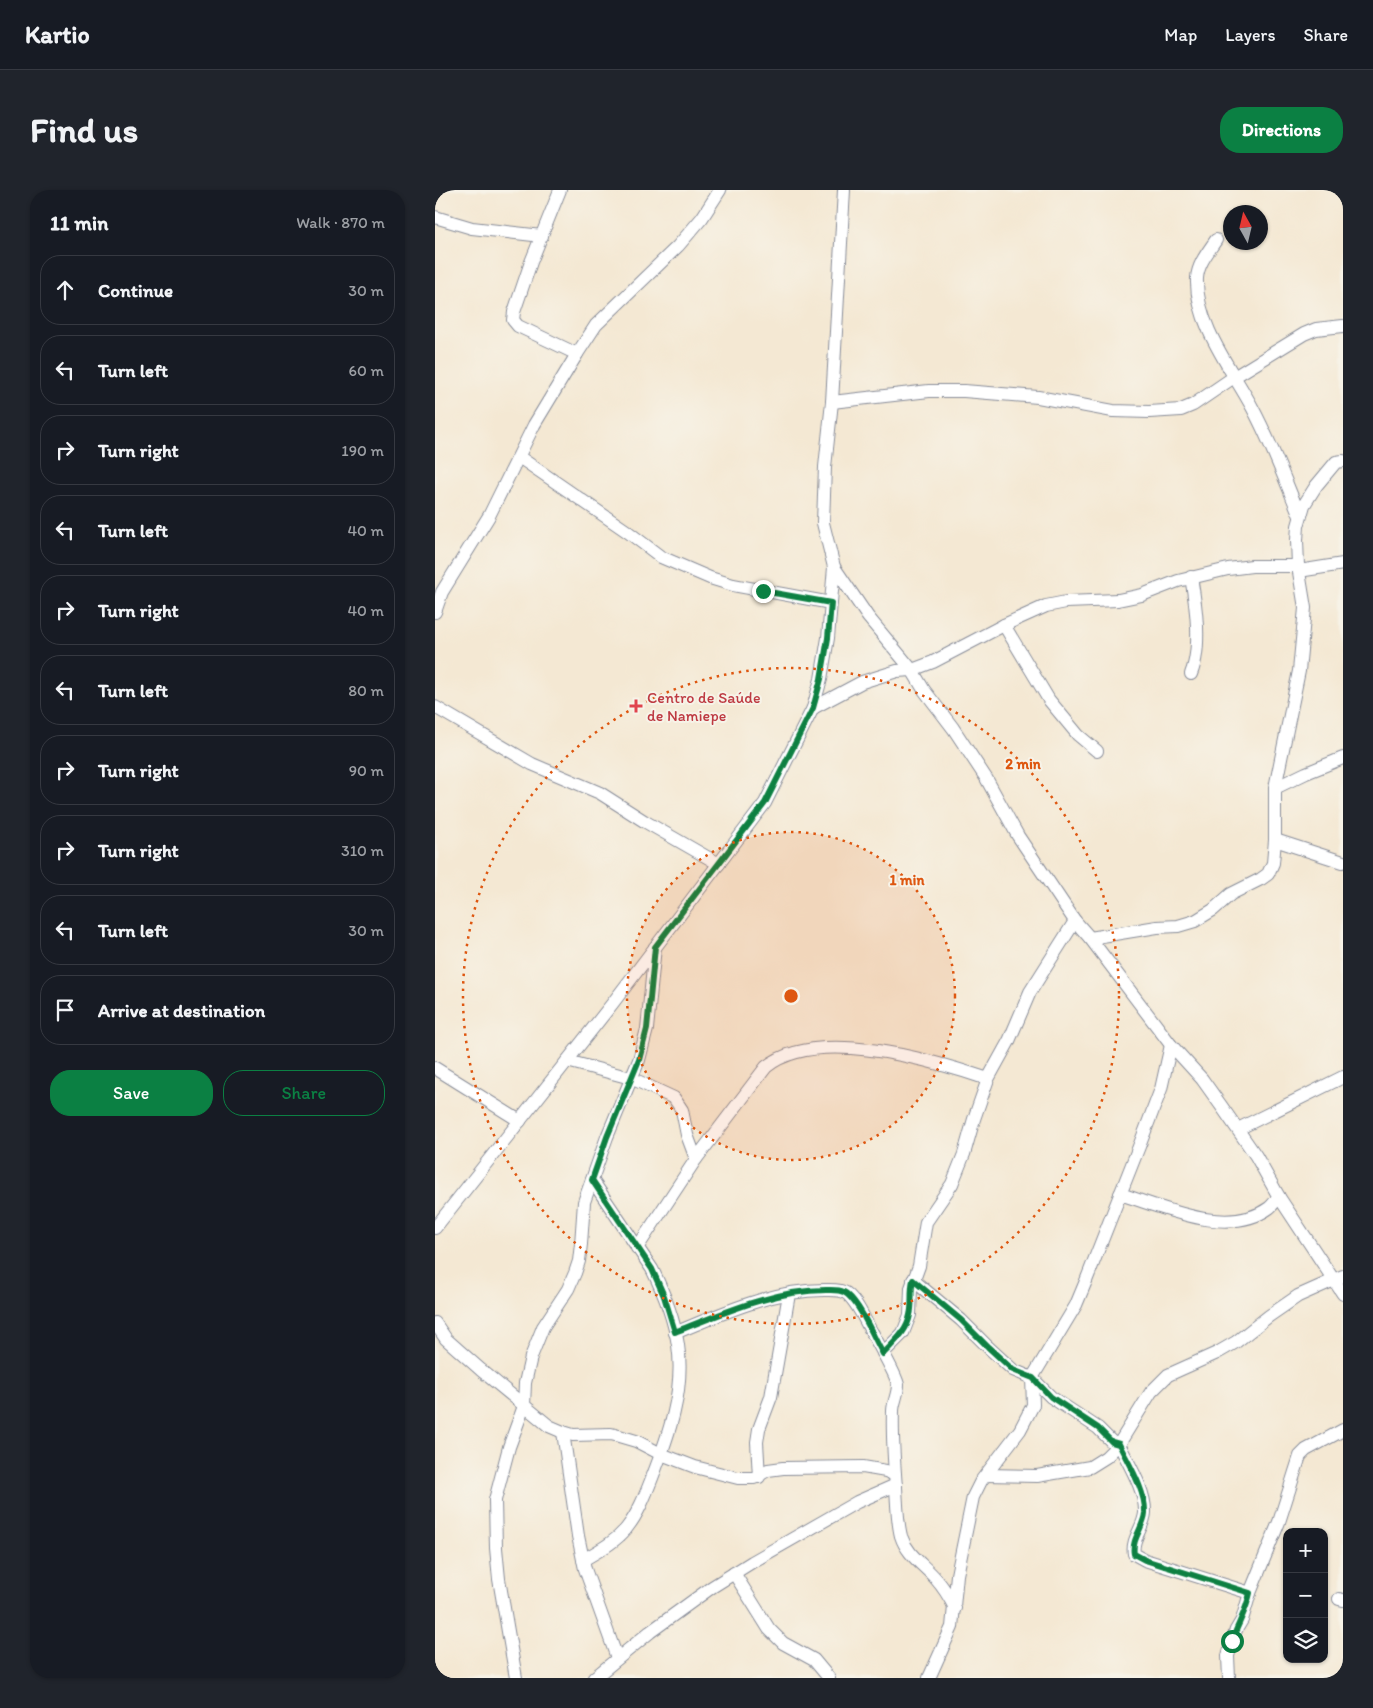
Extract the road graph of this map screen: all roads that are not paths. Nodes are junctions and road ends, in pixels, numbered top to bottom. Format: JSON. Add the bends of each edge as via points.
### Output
{"nodes":[{"id":1,"x":561,"y":190,"type":"edge"},
{"id":2,"x":720,"y":190,"type":"edge"},
{"id":3,"x":844,"y":190,"type":"edge"},
{"id":4,"x":435,"y":217,"type":"edge"},
{"id":5,"x":542,"y":236,"type":"junction"},
{"id":6,"x":1215,"y":240,"type":"dead end"},
{"id":7,"x":1343,"y":326,"type":"edge"},
{"id":8,"x":577,"y":354,"type":"junction"},
{"id":9,"x":1234,"y":377,"type":"junction"},
{"id":10,"x":832,"y":402,"type":"junction"},
{"id":11,"x":519,"y":457,"type":"junction"},
{"id":12,"x":1343,"y":461,"type":"edge"},
{"id":13,"x":1300,"y":516,"type":"junction"},
{"id":14,"x":1343,"y":564,"type":"edge"},
{"id":15,"x":834,"y":567,"type":"junction"},
{"id":16,"x":1299,"y":568,"type":"junction"},
{"id":17,"x":1191,"y":577,"type":"junction"},
{"id":18,"x":831,"y":603,"type":"junction"},
{"id":19,"x":435,"y":612,"type":"edge"},
{"id":20,"x":1004,"y":625,"type":"junction"},
{"id":21,"x":912,"y":670,"type":"junction"},
{"id":22,"x":1191,"y":674,"type":"dead end"},
{"id":23,"x":435,"y":707,"type":"edge"},
{"id":24,"x":813,"y":708,"type":"junction"},
{"id":25,"x":1097,"y":751,"type":"dead end"},
{"id":26,"x":1343,"y":758,"type":"edge"},
{"id":27,"x":1275,"y":788,"type":"junction"},
{"id":28,"x":1275,"y":840,"type":"junction"},
{"id":29,"x":1343,"y":862,"type":"edge"},
{"id":30,"x":719,"y":864,"type":"junction"},
{"id":31,"x":1075,"y":921,"type":"junction"},
{"id":32,"x":1090,"y":938,"type":"junction"},
{"id":33,"x":655,"y":947,"type":"junction"},
{"id":34,"x":1171,"y":1045,"type":"junction"},
{"id":35,"x":567,"y":1061,"type":"junction"},
{"id":36,"x":435,"y":1068,"type":"edge"},
{"id":37,"x":1343,"y":1077,"type":"edge"},
{"id":38,"x":631,"y":1078,"type":"junction"},
{"id":39,"x":988,"y":1079,"type":"junction"},
{"id":40,"x":520,"y":1121,"type":"junction"},
{"id":41,"x":1238,"y":1129,"type":"junction"},
{"id":42,"x":695,"y":1159,"type":"junction"},
{"id":43,"x":592,"y":1180,"type":"junction"},
{"id":44,"x":1120,"y":1194,"type":"junction"},
{"id":45,"x":1279,"y":1197,"type":"junction"},
{"id":46,"x":435,"y":1228,"type":"edge"},
{"id":47,"x":637,"y":1248,"type":"junction"},
{"id":48,"x":1338,"y":1278,"type":"edge"},
{"id":49,"x":913,"y":1280,"type":"junction"},
{"id":50,"x":789,"y":1294,"type":"junction"},
{"id":51,"x":1343,"y":1294,"type":"edge"},
{"id":52,"x":435,"y":1323,"type":"edge"},
{"id":53,"x":675,"y":1332,"type":"junction"},
{"id":54,"x":883,"y":1354,"type":"junction"},
{"id":55,"x":1033,"y":1378,"type":"junction"},
{"id":56,"x":524,"y":1406,"type":"junction"},
{"id":57,"x":1343,"y":1430,"type":"edge"},
{"id":58,"x":563,"y":1432,"type":"junction"},
{"id":59,"x":1119,"y":1444,"type":"junction"},
{"id":60,"x":661,"y":1454,"type":"junction"},
{"id":61,"x":986,"y":1475,"type":"junction"},
{"id":62,"x":759,"y":1477,"type":"junction"},
{"id":63,"x":895,"y":1480,"type":"junction"},
{"id":64,"x":583,"y":1560,"type":"junction"},
{"id":65,"x":734,"y":1573,"type":"junction"},
{"id":66,"x":1250,"y":1593,"type":"junction"},
{"id":67,"x":955,"y":1608,"type":"junction"},
{"id":68,"x":617,"y":1658,"type":"junction"},
{"id":69,"x":516,"y":1678,"type":"edge"},
{"id":70,"x":594,"y":1678,"type":"edge"},
{"id":71,"x":829,"y":1678,"type":"edge"},
{"id":72,"x":929,"y":1678,"type":"edge"},
{"id":73,"x":1229,"y":1678,"type":"edge"}],
"edges":[{"from":1,"to":5,"type":"street"},
{"from":2,"to":8,"type":"street","via":[[678,246],[596,326]]},
{"from":3,"to":10,"type":"street"},
{"from":4,"to":5,"type":"street","via":[[472,228]]},
{"from":5,"to":8,"type":"street","via":[[513,320],[518,326]]},
{"from":6,"to":9,"type":"street","via":[[1199,267],[1197,279],[1210,332]]},
{"from":7,"to":9,"type":"street","via":[[1304,334]]},
{"from":8,"to":11,"type":"street","via":[[534,425]]},
{"from":9,"to":10,"type":"street","via":[[1193,405],[1170,411],[1113,411],[1038,397],[964,390]]},
{"from":9,"to":13,"type":"street","via":[[1263,431]]},
{"from":10,"to":15,"type":"street","via":[[823,523]]},
{"from":11,"to":18,"type":"street","via":[[661,557],[710,578]]},
{"from":11,"to":19,"type":"street","via":[[489,516],[442,592]]},
{"from":12,"to":13,"type":"street","via":[[1336,462],[1327,472]]},
{"from":13,"to":16,"type":"street","via":[[1297,540]]},
{"from":14,"to":16,"type":"street"},
{"from":15,"to":18,"type":"street"},
{"from":15,"to":21,"type":"street","via":[[868,617]]},
{"from":16,"to":17,"type":"street","via":[[1252,566]]},
{"from":16,"to":27,"type":"street","via":[[1305,608],[1299,671]]},
{"from":17,"to":20,"type":"street","via":[[1118,600],[1046,606]]},
{"from":17,"to":22,"type":"street","via":[[1197,646]]},
{"from":18,"to":24,"type":"street","via":[[821,679]]},
{"from":20,"to":21,"type":"street"},
{"from":20,"to":25,"type":"street","via":[[1049,700],[1078,735]]},
{"from":21,"to":24,"type":"street","via":[[862,682]]},
{"from":21,"to":31,"type":"street","via":[[986,778],[1018,836]]},
{"from":23,"to":30,"type":"street","via":[[532,764],[600,793]]},
{"from":24,"to":30,"type":"street","via":[[765,803]]},
{"from":26,"to":27,"type":"street"},
{"from":27,"to":28,"type":"street"},
{"from":28,"to":29,"type":"street"},
{"from":28,"to":32,"type":"street","via":[[1273,863],[1268,874],[1231,894],[1205,916],[1178,926]]},
{"from":30,"to":33,"type":"street"},
{"from":31,"to":32,"type":"street"},
{"from":31,"to":39,"type":"street","via":[[1030,992]]},
{"from":32,"to":34,"type":"street"},
{"from":33,"to":35,"type":"street"},
{"from":33,"to":38,"type":"street","via":[[647,1029]]},
{"from":34,"to":41,"type":"street"},
{"from":34,"to":44,"type":"street","via":[[1161,1089]]},
{"from":35,"to":38,"type":"street"},
{"from":35,"to":40,"type":"street"},
{"from":36,"to":40,"type":"street"},
{"from":37,"to":41,"type":"street"},
{"from":38,"to":42,"type":"street","via":[[678,1103]]},
{"from":38,"to":43,"type":"street"},
{"from":39,"to":42,"type":"street","via":[[927,1060],[883,1052],[844,1049],[796,1052],[765,1067]]},
{"from":39,"to":49,"type":"street","via":[[954,1179],[926,1222],[919,1266]]},
{"from":40,"to":46,"type":"street"},
{"from":41,"to":45,"type":"street"},
{"from":42,"to":47,"type":"street"},
{"from":43,"to":47,"type":"street"},
{"from":43,"to":56,"type":"street","via":[[584,1202],[579,1261],[568,1288],[543,1327],[531,1357]]},
{"from":44,"to":45,"type":"street","via":[[1221,1222],[1255,1215],[1270,1208]]},
{"from":44,"to":55,"type":"street","via":[[1076,1305]]},
{"from":45,"to":48,"type":"street"},
{"from":47,"to":53,"type":"street","via":[[658,1281]]},
{"from":48,"to":51,"type":"street"},
{"from":48,"to":59,"type":"street","via":[[1298,1296],[1217,1353],[1168,1375],[1151,1392]]},
{"from":49,"to":54,"type":"street","via":[[907,1324]]},
{"from":49,"to":55,"type":"street","via":[[1013,1370]]},
{"from":50,"to":53,"type":"street"},
{"from":50,"to":54,"type":"street","via":[[813,1290],[847,1294]]},
{"from":50,"to":62,"type":"street","via":[[771,1397],[759,1429]]},
{"from":52,"to":56,"type":"street","via":[[451,1344]]},
{"from":53,"to":60,"type":"street","via":[[678,1384],[670,1432]]},
{"from":54,"to":63,"type":"street","via":[[898,1384],[893,1411]]},
{"from":55,"to":59,"type":"street","via":[[1051,1397]]},
{"from":55,"to":61,"type":"street","via":[[1033,1405],[1020,1430]]},
{"from":56,"to":58,"type":"street","via":[[549,1426]]},
{"from":56,"to":69,"type":"street","via":[[499,1482],[494,1515],[499,1580]]},
{"from":57,"to":66,"type":"street","via":[[1301,1456]]},
{"from":58,"to":60,"type":"street","via":[[573,1435],[611,1434],[636,1441]]},
{"from":58,"to":64,"type":"street"},
{"from":59,"to":61,"type":"street","via":[[1090,1467],[1037,1476]]},
{"from":59,"to":66,"type":"street","via":[[1145,1504],[1134,1554]]},
{"from":60,"to":62,"type":"street","via":[[738,1478]]},
{"from":60,"to":64,"type":"street","via":[[642,1503],[626,1529],[603,1549]]},
{"from":61,"to":67,"type":"street","via":[[977,1488],[970,1510],[957,1575]]},
{"from":62,"to":63,"type":"street","via":[[773,1469],[841,1467],[875,1469]]},
{"from":63,"to":65,"type":"street"},
{"from":63,"to":67,"type":"street","via":[[901,1536],[908,1550],[937,1580]]},
{"from":64,"to":68,"type":"street"},
{"from":65,"to":68,"type":"street"},
{"from":65,"to":71,"type":"street","via":[[769,1629],[783,1643],[814,1660]]},
{"from":66,"to":73,"type":"street","via":[[1228,1656]]},
{"from":67,"to":72,"type":"street","via":[[952,1627]]},
{"from":68,"to":70,"type":"street"}]}
